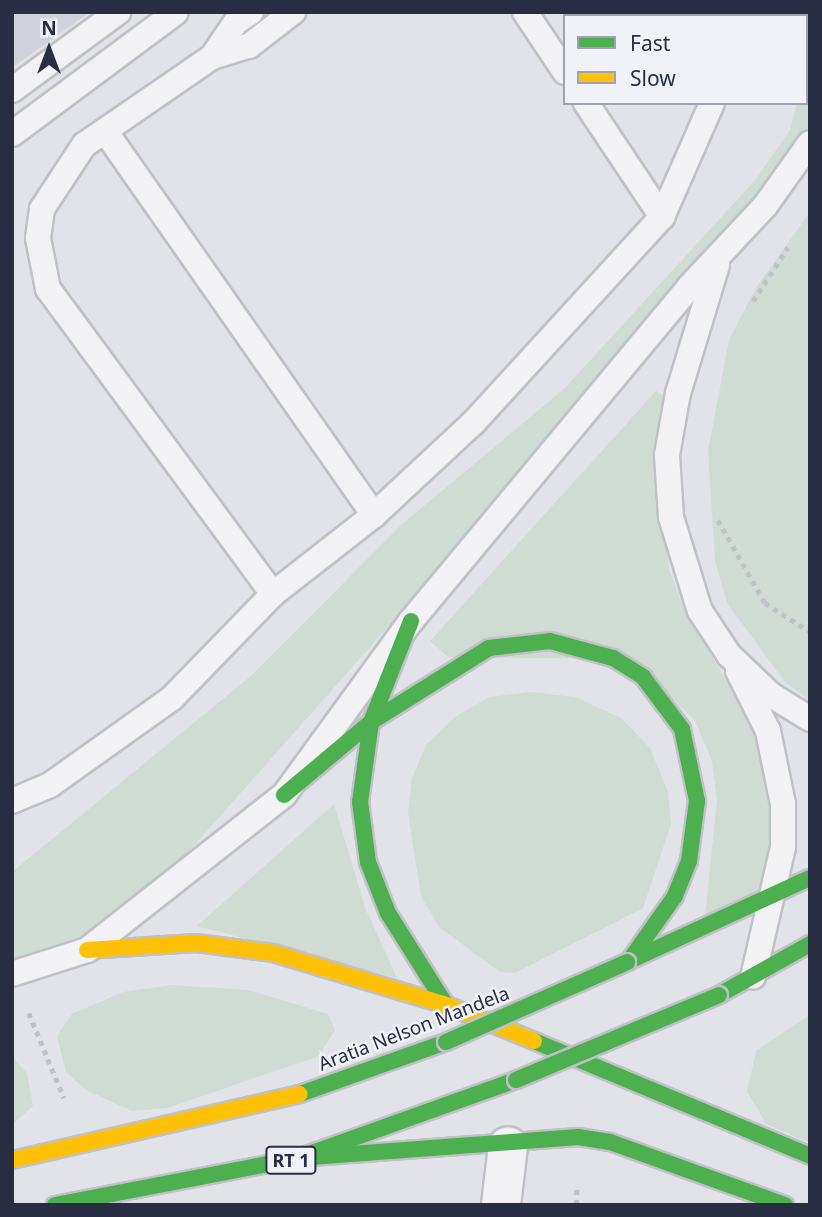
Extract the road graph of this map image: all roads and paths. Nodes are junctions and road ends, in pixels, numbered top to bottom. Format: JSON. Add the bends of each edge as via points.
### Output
{"nodes":[{"id":1,"x":118,"y":12,"type":"edge"},
{"id":2,"x":176,"y":12,"type":"edge"},
{"id":3,"x":251,"y":12,"type":"edge"},
{"id":4,"x":293,"y":12,"type":"edge"},
{"id":5,"x":525,"y":12,"type":"edge"},
{"id":6,"x":212,"y":57,"type":"junction"},
{"id":7,"x":563,"y":69,"type":"edge"},
{"id":8,"x":12,"y":90,"type":"edge"},
{"id":9,"x":587,"y":105,"type":"edge"},
{"id":10,"x":711,"y":105,"type":"edge"},
{"id":11,"x":105,"y":131,"type":"junction"},
{"id":12,"x":14,"y":134,"type":"edge"},
{"id":13,"x":810,"y":143,"type":"edge"},
{"id":14,"x":662,"y":217,"type":"junction"},
{"id":15,"x":796,"y":235,"type":"dead end"},
{"id":16,"x":719,"y":259,"type":"junction"},
{"id":17,"x":748,"y":308,"type":"dead end"},
{"id":18,"x":711,"y":508,"type":"dead end"},
{"id":19,"x":374,"y":515,"type":"junction"},
{"id":20,"x":273,"y":594,"type":"junction"},
{"id":21,"x":411,"y":621,"type":"junction"},
{"id":22,"x":810,"y":632,"type":"edge"},
{"id":23,"x":730,"y":655,"type":"junction"},
{"id":24,"x":810,"y":719,"type":"edge"},
{"id":25,"x":371,"y":722,"type":"junction"},
{"id":26,"x":284,"y":795,"type":"junction"},
{"id":27,"x":12,"y":801,"type":"edge"},
{"id":28,"x":810,"y":878,"type":"edge"},
{"id":29,"x":773,"y":899,"type":"junction"},
{"id":30,"x":810,"y":944,"type":"edge"},
{"id":31,"x":86,"y":950,"type":"junction"},
{"id":32,"x":628,"y":962,"type":"junction"},
{"id":33,"x":12,"y":974,"type":"edge"},
{"id":34,"x":753,"y":977,"type":"junction"},
{"id":35,"x":25,"y":1005,"type":"dead end"},
{"id":36,"x":446,"y":1005,"type":"junction"},
{"id":37,"x":76,"y":1144,"type":"junction"},
{"id":38,"x":508,"y":1146,"type":"junction"},
{"id":39,"x":810,"y":1156,"type":"edge"},
{"id":40,"x":298,"y":1158,"type":"junction"},
{"id":41,"x":12,"y":1160,"type":"edge"},
{"id":42,"x":55,"y":1205,"type":"edge"},
{"id":43,"x":501,"y":1205,"type":"edge"},
{"id":44,"x":785,"y":1205,"type":"edge"}],
"edges":[{"from":1,"to":8,"type":"lane"},
{"from":2,"to":12,"type":"lane"},
{"from":3,"to":6,"type":"lane","via":[[236,22]]},
{"from":4,"to":6,"type":"lane","via":[[249,46]]},
{"from":5,"to":7,"type":"lane"},
{"from":6,"to":11,"type":"lane"},
{"from":9,"to":14,"type":"lane"},
{"from":10,"to":14,"type":"lane"},
{"from":11,"to":19,"type":"lane"},
{"from":11,"to":20,"type":"lane","via":[[84,145],[43,209],[39,261],[48,289]]},
{"from":13,"to":16,"type":"lane"},
{"from":14,"to":19,"type":"lane","via":[[474,422]]},
{"from":15,"to":17,"type":"path"},
{"from":16,"to":21,"type":"lane"},
{"from":16,"to":23,"type":"lane","via":[[692,335],[667,455],[683,568],[700,611]]},
{"from":18,"to":22,"type":"path","via":[[765,603]]},
{"from":19,"to":20,"type":"lane"},
{"from":20,"to":27,"type":"lane","via":[[172,698],[50,785]]},
{"from":21,"to":25,"type":"main road"},
{"from":21,"to":26,"type":"lane"},
{"from":23,"to":24,"type":"lane","via":[[771,695]]},
{"from":23,"to":29,"type":"lane","via":[[777,761],[783,847]]},
{"from":25,"to":26,"type":"main road"},
{"from":25,"to":32,"type":"main road","via":[[457,664],[516,642],[581,647],[643,677],[682,729],[697,801],[689,861],[675,896]]},
{"from":25,"to":36,"type":"main road","via":[[360,802],[368,862],[405,950]]},
{"from":26,"to":31,"type":"lane"},
{"from":28,"to":29,"type":"main road","name":"Aratia Nelson Mandela"},
{"from":29,"to":32,"type":"main road","name":"Aratia Nelson Mandela"},
{"from":29,"to":34,"type":"lane"},
{"from":30,"to":34,"type":"main road","number":"RT 1"},
{"from":31,"to":33,"type":"lane"},
{"from":31,"to":36,"type":"main road","via":[[196,943],[273,953]]},
{"from":32,"to":37,"type":"main road","name":"Aratia Nelson Mandela","bridge":true,"via":[[446,1042],[295,1096]]},
{"from":34,"to":40,"type":"main road","number":"RT 1","bridge":true,"via":[[516,1080]]},
{"from":35,"to":37,"type":"path","via":[[56,1066]]},
{"from":36,"to":39,"type":"main road"},
{"from":37,"to":41,"type":"main road","name":"Aratia Nelson Mandela"},
{"from":38,"to":40,"type":"main road"},
{"from":38,"to":43,"type":"street"},
{"from":38,"to":44,"type":"main road","via":[[578,1137],[610,1142]]},
{"from":40,"to":42,"type":"main road","number":"RT 1"}]}
